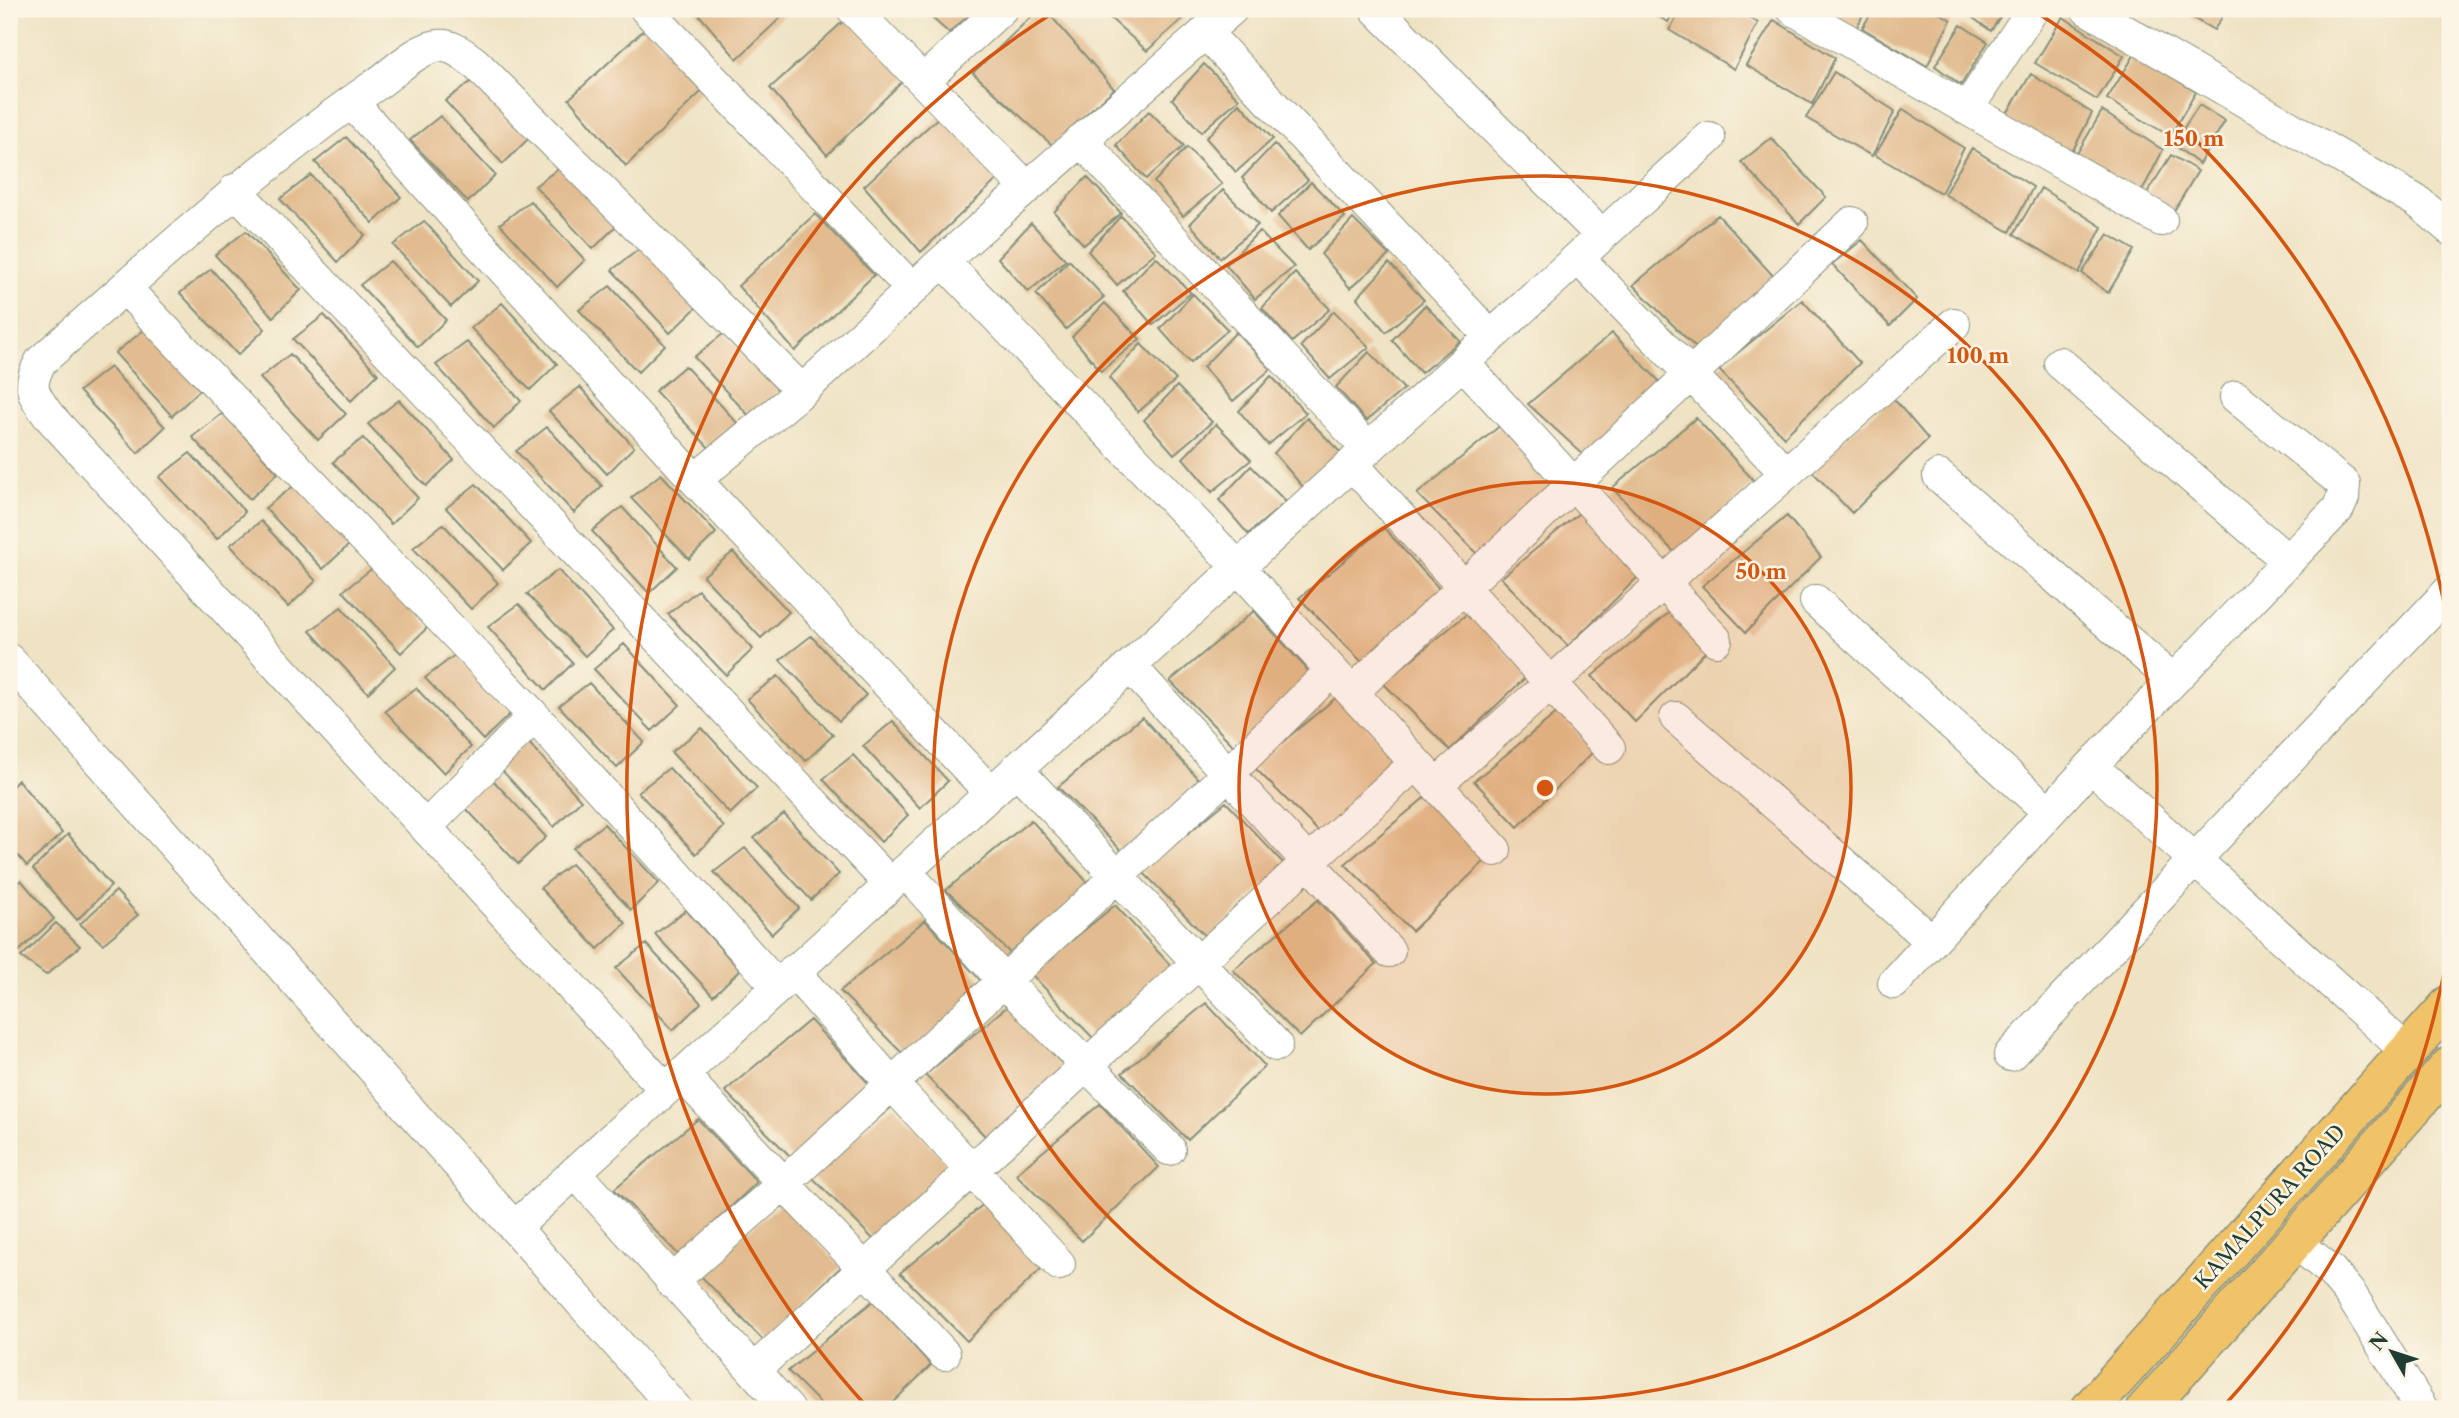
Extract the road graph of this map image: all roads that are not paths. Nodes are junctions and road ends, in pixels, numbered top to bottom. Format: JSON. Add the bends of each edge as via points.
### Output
{"nodes":[{"id":1,"x":646,"y":9,"type":"edge"},
{"id":2,"x":853,"y":9,"type":"edge"},
{"id":3,"x":1001,"y":9,"type":"edge"},
{"id":4,"x":1232,"y":9,"type":"edge"},
{"id":5,"x":1376,"y":9,"type":"edge"},
{"id":6,"x":1793,"y":9,"type":"edge"},
{"id":7,"x":2033,"y":9,"type":"edge"},
{"id":8,"x":2087,"y":9,"type":"edge"},
{"id":9,"x":1205,"y":32,"type":"junction"},
{"id":10,"x":923,"y":80,"type":"junction"},
{"id":11,"x":351,"y":102,"type":"junction"},
{"id":12,"x":1967,"y":110,"type":"junction"},
{"id":13,"x":1709,"y":138,"type":"dead end"},
{"id":14,"x":1081,"y":140,"type":"junction"},
{"id":15,"x":1027,"y":188,"type":"junction"},
{"id":16,"x":235,"y":190,"type":"junction"},
{"id":17,"x":2161,"y":220,"type":"dead end"},
{"id":18,"x":1852,"y":223,"type":"dead end"},
{"id":19,"x":2450,"y":229,"type":"edge"},
{"id":20,"x":1602,"y":236,"type":"junction"},
{"id":21,"x":1578,"y":258,"type":"junction"},
{"id":22,"x":943,"y":261,"type":"junction"},
{"id":23,"x":125,"y":288,"type":"junction"},
{"id":24,"x":912,"y":289,"type":"junction"},
{"id":25,"x":1954,"y":324,"type":"dead end"},
{"id":26,"x":1491,"y":337,"type":"junction"},
{"id":27,"x":1463,"y":363,"type":"junction"},
{"id":28,"x":2060,"y":363,"type":"dead end"},
{"id":29,"x":1691,"y":373,"type":"junction"},
{"id":30,"x":802,"y":391,"type":"junction"},
{"id":31,"x":2236,"y":397,"type":"dead end"},
{"id":32,"x":1360,"y":456,"type":"junction"},
{"id":33,"x":1786,"y":473,"type":"junction"},
{"id":34,"x":1939,"y":476,"type":"dead end"},
{"id":35,"x":695,"y":480,"type":"junction"},
{"id":36,"x":1574,"y":483,"type":"junction"},
{"id":37,"x":2288,"y":561,"type":"junction"},
{"id":38,"x":1238,"y":568,"type":"junction"},
{"id":39,"x":1665,"y":582,"type":"junction"},
{"id":40,"x":1463,"y":588,"type":"junction"},
{"id":41,"x":2450,"y":590,"type":"edge"},
{"id":42,"x":1816,"y":601,"type":"dead end"},
{"id":43,"x":1716,"y":640,"type":"dead end"},
{"id":44,"x":9,"y":660,"type":"edge"},
{"id":45,"x":1130,"y":666,"type":"junction"},
{"id":46,"x":2174,"y":680,"type":"junction"},
{"id":47,"x":1342,"y":681,"type":"junction"},
{"id":48,"x":1550,"y":684,"type":"junction"},
{"id":49,"x":534,"y":716,"type":"junction"},
{"id":50,"x":1676,"y":718,"type":"dead end"},
{"id":51,"x":1609,"y":748,"type":"dead end"},
{"id":52,"x":2091,"y":766,"type":"junction"},
{"id":53,"x":1016,"y":769,"type":"junction"},
{"id":54,"x":1228,"y":774,"type":"junction"},
{"id":55,"x":1426,"y":774,"type":"junction"},
{"id":56,"x":990,"y":792,"type":"junction"},
{"id":57,"x":2049,"y":812,"type":"junction"},
{"id":58,"x":427,"y":826,"type":"junction"},
{"id":59,"x":1495,"y":850,"type":"dead end"},
{"id":60,"x":2193,"y":858,"type":"junction"},
{"id":61,"x":1308,"y":862,"type":"junction"},
{"id":62,"x":1117,"y":875,"type":"junction"},
{"id":63,"x":897,"y":878,"type":"junction"},
{"id":64,"x":1933,"y":941,"type":"junction"},
{"id":65,"x":1389,"y":951,"type":"dead end"},
{"id":66,"x":1199,"y":963,"type":"junction"},
{"id":67,"x":785,"y":978,"type":"junction"},
{"id":68,"x":1003,"y":980,"type":"junction"},
{"id":69,"x":1894,"y":983,"type":"dead end"},
{"id":70,"x":2450,"y":1004,"type":"edge"},
{"id":71,"x":1276,"y":1045,"type":"dead end"},
{"id":72,"x":2408,"y":1052,"type":"junction"},
{"id":73,"x":2010,"y":1055,"type":"dead end"},
{"id":74,"x":1086,"y":1065,"type":"junction"},
{"id":75,"x":2450,"y":1066,"type":"edge"},
{"id":76,"x":673,"y":1082,"type":"junction"},
{"id":77,"x":892,"y":1084,"type":"junction"},
{"id":78,"x":1169,"y":1149,"type":"dead end"},
{"id":79,"x":972,"y":1170,"type":"junction"},
{"id":80,"x":575,"y":1172,"type":"junction"},
{"id":81,"x":782,"y":1185,"type":"junction"},
{"id":82,"x":515,"y":1227,"type":"junction"},
{"id":83,"x":2294,"y":1241,"type":"junction"},
{"id":84,"x":1059,"y":1264,"type":"dead end"},
{"id":85,"x":865,"y":1268,"type":"junction"},
{"id":86,"x":671,"y":1282,"type":"junction"},
{"id":87,"x":944,"y":1354,"type":"dead end"},
{"id":88,"x":754,"y":1370,"type":"junction"},
{"id":89,"x":676,"y":1409,"type":"edge"},
{"id":90,"x":788,"y":1409,"type":"edge"},
{"id":91,"x":2090,"y":1409,"type":"edge"},
{"id":92,"x":2146,"y":1409,"type":"edge"},
{"id":93,"x":2422,"y":1409,"type":"edge"}],
"edges":[{"from":1,"to":24,"type":"street"},
{"from":2,"to":10,"type":"street"},
{"from":3,"to":10,"type":"street"},
{"from":4,"to":9,"type":"street"},
{"from":5,"to":20,"type":"street"},
{"from":6,"to":12,"type":"street"},
{"from":7,"to":12,"type":"street"},
{"from":8,"to":19,"type":"street","via":[[2418,202]]},
{"from":9,"to":14,"type":"street"},
{"from":9,"to":26,"type":"street"},
{"from":10,"to":15,"type":"street"},
{"from":11,"to":16,"type":"street"},
{"from":11,"to":30,"type":"street","via":[[421,54],[438,46],[455,48]]},
{"from":11,"to":35,"type":"street"},
{"from":12,"to":17,"type":"street"},
{"from":13,"to":20,"type":"street"},
{"from":14,"to":15,"type":"street"},
{"from":14,"to":32,"type":"street"},
{"from":15,"to":22,"type":"street"},
{"from":16,"to":23,"type":"street"},
{"from":16,"to":63,"type":"street"},
{"from":18,"to":29,"type":"street"},
{"from":20,"to":21,"type":"street"},
{"from":21,"to":26,"type":"street"},
{"from":21,"to":29,"type":"street"},
{"from":22,"to":24,"type":"street"},
{"from":22,"to":38,"type":"street"},
{"from":23,"to":49,"type":"street"},
{"from":23,"to":58,"type":"street","via":[[40,361],[32,378],[34,395]]},
{"from":24,"to":30,"type":"street"},
{"from":25,"to":33,"type":"street"},
{"from":26,"to":27,"type":"street"},
{"from":27,"to":32,"type":"street"},
{"from":27,"to":36,"type":"street"},
{"from":28,"to":37,"type":"street"},
{"from":29,"to":33,"type":"street"},
{"from":29,"to":36,"type":"street"},
{"from":30,"to":35,"type":"street"},
{"from":31,"to":37,"type":"street","via":[[2344,484],[2338,509]]},
{"from":32,"to":38,"type":"street"},
{"from":32,"to":40,"type":"street"},
{"from":33,"to":39,"type":"street"},
{"from":34,"to":46,"type":"street"},
{"from":35,"to":56,"type":"street"},
{"from":36,"to":39,"type":"street"},
{"from":36,"to":40,"type":"street"},
{"from":37,"to":46,"type":"street"},
{"from":38,"to":45,"type":"street"},
{"from":38,"to":47,"type":"street"},
{"from":39,"to":43,"type":"street"},
{"from":39,"to":48,"type":"street"},
{"from":40,"to":47,"type":"street"},
{"from":40,"to":48,"type":"street"},
{"from":41,"to":60,"type":"street"},
{"from":42,"to":57,"type":"street"},
{"from":44,"to":82,"type":"street"},
{"from":45,"to":53,"type":"street"},
{"from":45,"to":54,"type":"street"},
{"from":46,"to":52,"type":"street"},
{"from":47,"to":54,"type":"street"},
{"from":47,"to":55,"type":"street"},
{"from":48,"to":51,"type":"street"},
{"from":48,"to":55,"type":"street"},
{"from":49,"to":58,"type":"street"},
{"from":49,"to":67,"type":"street"},
{"from":50,"to":64,"type":"street"},
{"from":52,"to":57,"type":"street"},
{"from":52,"to":60,"type":"street"},
{"from":53,"to":56,"type":"street"},
{"from":53,"to":62,"type":"street"},
{"from":54,"to":61,"type":"street"},
{"from":54,"to":62,"type":"street"},
{"from":55,"to":59,"type":"street"},
{"from":55,"to":61,"type":"street"},
{"from":56,"to":63,"type":"street"},
{"from":57,"to":64,"type":"street"},
{"from":58,"to":76,"type":"street"},
{"from":60,"to":72,"type":"street"},
{"from":60,"to":73,"type":"street"},
{"from":61,"to":65,"type":"street"},
{"from":61,"to":66,"type":"street"},
{"from":62,"to":66,"type":"street"},
{"from":62,"to":68,"type":"street"},
{"from":63,"to":67,"type":"street"},
{"from":63,"to":68,"type":"street"},
{"from":64,"to":69,"type":"street"},
{"from":66,"to":71,"type":"street"},
{"from":66,"to":74,"type":"street"},
{"from":67,"to":76,"type":"street"},
{"from":67,"to":77,"type":"street"},
{"from":68,"to":74,"type":"street"},
{"from":68,"to":77,"type":"street"},
{"from":70,"to":72,"type":"main road","name":"KAMALPURA ROAD"},
{"from":72,"to":91,"type":"main road","name":"KAMALPURA ROAD"},
{"from":74,"to":78,"type":"street"},
{"from":74,"to":79,"type":"street"},
{"from":75,"to":83,"type":"main road"},
{"from":76,"to":80,"type":"street"},
{"from":76,"to":81,"type":"street"},
{"from":77,"to":79,"type":"street"},
{"from":77,"to":81,"type":"street"},
{"from":79,"to":84,"type":"street"},
{"from":79,"to":85,"type":"street"},
{"from":80,"to":82,"type":"street"},
{"from":80,"to":86,"type":"street"},
{"from":81,"to":85,"type":"street"},
{"from":81,"to":86,"type":"street"},
{"from":82,"to":89,"type":"street"},
{"from":83,"to":92,"type":"main road"},
{"from":83,"to":93,"type":"street","via":[[2331,1271],[2351,1295]]},
{"from":85,"to":87,"type":"street"},
{"from":85,"to":88,"type":"street"},
{"from":86,"to":88,"type":"street"},
{"from":88,"to":90,"type":"street"}]}
